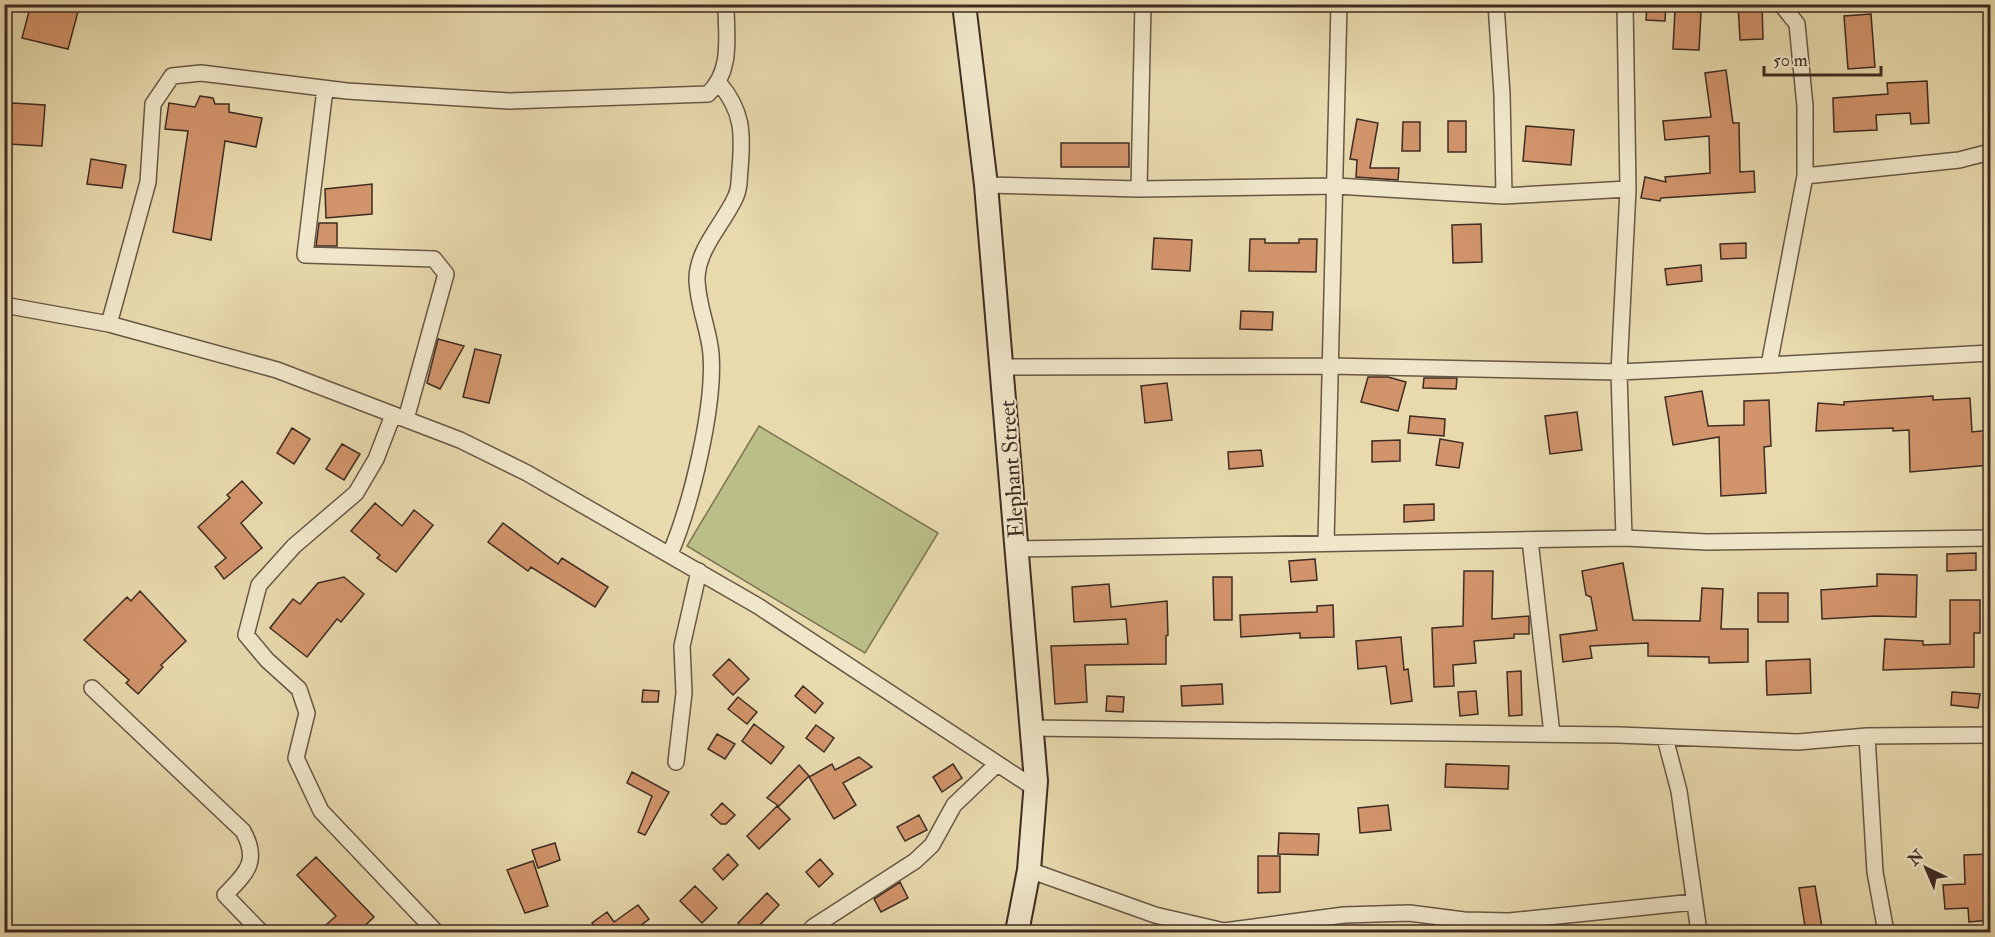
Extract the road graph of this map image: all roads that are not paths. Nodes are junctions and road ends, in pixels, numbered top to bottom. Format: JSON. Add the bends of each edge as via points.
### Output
{"nodes":[{"id":1,"x":726,"y":4,"type":"edge"},
{"id":2,"x":964,"y":4,"type":"edge"},
{"id":3,"x":1143,"y":4,"type":"edge"},
{"id":4,"x":1339,"y":4,"type":"edge"},
{"id":5,"x":1496,"y":4,"type":"edge"},
{"id":6,"x":1625,"y":4,"type":"edge"},
{"id":7,"x":1791,"y":6,"type":"edge"},
{"id":8,"x":719,"y":83,"type":"junction"},
{"id":9,"x":325,"y":88,"type":"junction"},
{"id":10,"x":1990,"y":152,"type":"edge"},
{"id":11,"x":1806,"y":176,"type":"junction"},
{"id":12,"x":986,"y":185,"type":"junction"},
{"id":13,"x":1336,"y":186,"type":"junction"},
{"id":14,"x":1139,"y":189,"type":"junction"},
{"id":15,"x":1628,"y":189,"type":"junction"},
{"id":16,"x":1504,"y":196,"type":"junction"},
{"id":17,"x":4,"y":305,"type":"edge"},
{"id":18,"x":109,"y":324,"type":"junction"},
{"id":19,"x":1990,"y":353,"type":"edge"},
{"id":20,"x":1769,"y":365,"type":"junction"},
{"id":21,"x":1329,"y":366,"type":"junction"},
{"id":22,"x":1002,"y":367,"type":"junction"},
{"id":23,"x":1618,"y":372,"type":"junction"},
{"id":24,"x":400,"y":417,"type":"junction"},
{"id":25,"x":1624,"y":538,"type":"junction"},
{"id":26,"x":1990,"y":538,"type":"edge"},
{"id":27,"x":1530,"y":540,"type":"junction"},
{"id":28,"x":1326,"y":543,"type":"junction"},
{"id":29,"x":1017,"y":549,"type":"junction"},
{"id":30,"x":670,"y":554,"type":"junction"},
{"id":31,"x":699,"y":572,"type":"junction"},
{"id":32,"x":92,"y":688,"type":"dead end"},
{"id":33,"x":1030,"y":728,"type":"junction"},
{"id":34,"x":1552,"y":734,"type":"junction"},
{"id":35,"x":1990,"y":735,"type":"edge"},
{"id":36,"x":1867,"y":736,"type":"junction"},
{"id":37,"x":1665,"y":738,"type":"junction"},
{"id":38,"x":676,"y":762,"type":"dead end"},
{"id":39,"x":997,"y":764,"type":"junction"},
{"id":40,"x":1036,"y":789,"type":"junction"},
{"id":41,"x":1029,"y":870,"type":"junction"},
{"id":42,"x":1694,"y":902,"type":"junction"},
{"id":43,"x":1465,"y":926,"type":"edge"},
{"id":44,"x":1224,"y":932,"type":"edge"},
{"id":45,"x":261,"y":933,"type":"edge"},
{"id":46,"x":436,"y":933,"type":"edge"},
{"id":47,"x":809,"y":933,"type":"edge"},
{"id":48,"x":1017,"y":933,"type":"edge"},
{"id":49,"x":1699,"y":933,"type":"edge"},
{"id":50,"x":1886,"y":933,"type":"edge"}],
"edges":[{"from":1,"to":8,"type":"street","via":[[726,68]]},
{"from":2,"to":12,"type":"main road","name":"Elephant Street"},
{"from":3,"to":14,"type":"street"},
{"from":4,"to":13,"type":"street"},
{"from":5,"to":16,"type":"street"},
{"from":6,"to":15,"type":"street"},
{"from":7,"to":11,"type":"street","via":[[1797,24],[1805,106]]},
{"from":8,"to":9,"type":"street","via":[[708,94],[509,101]]},
{"from":8,"to":30,"type":"street","via":[[739,115],[742,144],[737,194],[710,238],[697,276],[711,352],[712,384],[683,522]]},
{"from":9,"to":18,"type":"street","via":[[201,73],[172,76],[153,104],[148,182]]},
{"from":9,"to":24,"type":"street","via":[[305,255],[434,259],[446,274]]},
{"from":10,"to":11,"type":"street","via":[[1959,160]]},
{"from":11,"to":20,"type":"street"},
{"from":12,"to":14,"type":"street"},
{"from":12,"to":22,"type":"main road","name":"Elephant Street"},
{"from":13,"to":14,"type":"street"},
{"from":13,"to":16,"type":"street"},
{"from":13,"to":21,"type":"street"},
{"from":15,"to":16,"type":"street"},
{"from":15,"to":23,"type":"street"},
{"from":17,"to":18,"type":"street"},
{"from":18,"to":24,"type":"street","via":[[277,370]]},
{"from":19,"to":20,"type":"street"},
{"from":20,"to":23,"type":"street"},
{"from":21,"to":22,"type":"street"},
{"from":21,"to":23,"type":"street"},
{"from":21,"to":28,"type":"street"},
{"from":22,"to":29,"type":"main road","name":"Elephant Street"},
{"from":23,"to":25,"type":"street"},
{"from":24,"to":30,"type":"street","via":[[460,440],[527,473]]},
{"from":24,"to":46,"type":"street","via":[[356,493],[294,546],[259,585],[246,635],[299,689],[307,713],[296,758],[321,811]]},
{"from":25,"to":26,"type":"street","via":[[1707,542]]},
{"from":25,"to":27,"type":"street"},
{"from":27,"to":28,"type":"street"},
{"from":27,"to":34,"type":"street"},
{"from":28,"to":29,"type":"street"},
{"from":29,"to":33,"type":"main road","name":"Elephant Street"},
{"from":30,"to":31,"type":"street"},
{"from":31,"to":38,"type":"street","via":[[682,646],[684,693]]},
{"from":31,"to":39,"type":"street","via":[[758,606]]},
{"from":32,"to":45,"type":"street","via":[[243,831],[252,847],[248,871],[225,896]]},
{"from":33,"to":34,"type":"street"},
{"from":33,"to":40,"type":"main road","name":"Elephant Street"},
{"from":34,"to":37,"type":"street"},
{"from":35,"to":36,"type":"street"},
{"from":36,"to":37,"type":"street","via":[[1798,742]]},
{"from":36,"to":50,"type":"street","via":[[1873,852]]},
{"from":37,"to":42,"type":"street","via":[[1679,791]]},
{"from":39,"to":40,"type":"street"},
{"from":39,"to":47,"type":"street","via":[[954,805],[932,845],[915,861]]},
{"from":40,"to":41,"type":"main road","name":"Elephant Street"},
{"from":41,"to":44,"type":"street","via":[[1155,915]]},
{"from":41,"to":48,"type":"main road","name":"Elephant Street"},
{"from":42,"to":43,"type":"street"},
{"from":42,"to":49,"type":"street"},
{"from":43,"to":44,"type":"street","via":[[1409,913],[1344,915]]}]}
